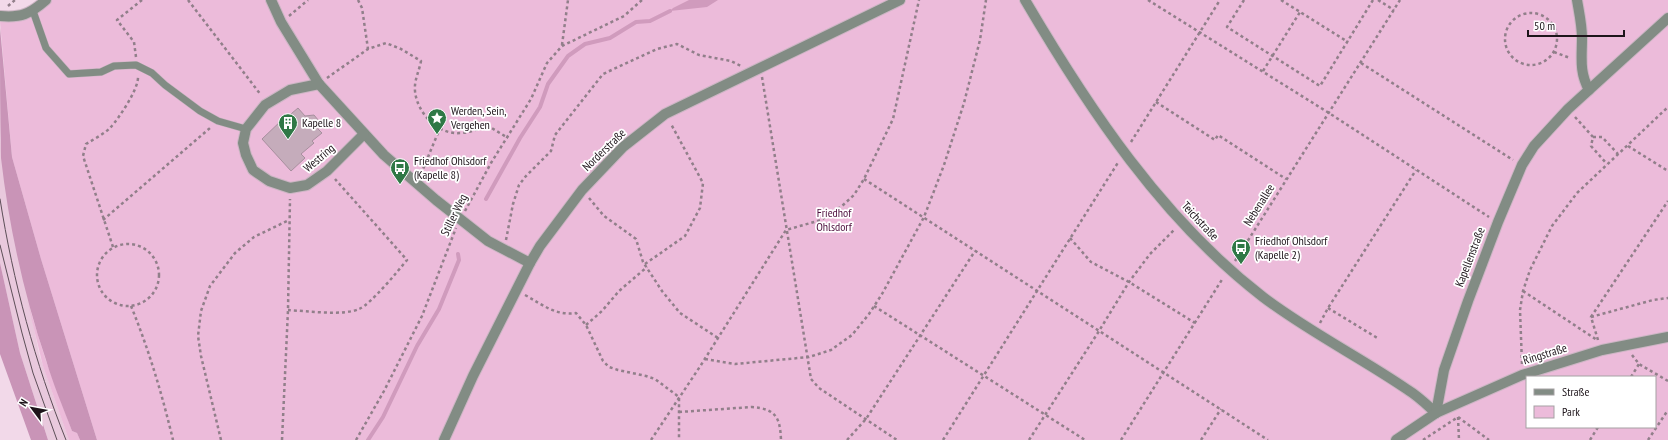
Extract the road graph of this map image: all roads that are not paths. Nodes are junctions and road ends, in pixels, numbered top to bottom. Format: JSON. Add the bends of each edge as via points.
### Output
{"nodes":[{"id":1,"x":46,"y":0,"type":"edge"},
{"id":2,"x":271,"y":0,"type":"edge"},
{"id":3,"x":900,"y":0,"type":"edge"},
{"id":4,"x":1025,"y":0,"type":"edge"},
{"id":5,"x":1577,"y":0,"type":"edge"},
{"id":6,"x":33,"y":12,"type":"junction"},
{"id":7,"x":0,"y":16,"type":"edge"},
{"id":8,"x":1668,"y":18,"type":"edge"},
{"id":9,"x":319,"y":84,"type":"junction"},
{"id":10,"x":1589,"y":90,"type":"junction"},
{"id":11,"x":246,"y":130,"type":"junction"},
{"id":12,"x":364,"y":134,"type":"junction"},
{"id":13,"x":530,"y":263,"type":"junction"},
{"id":14,"x":1668,"y":337,"type":"edge"},
{"id":15,"x":1436,"y":413,"type":"junction"},
{"id":16,"x":444,"y":440,"type":"edge"},
{"id":17,"x":1396,"y":440,"type":"edge"}],
"edges":[{"from":1,"to":6,"type":"street"},
{"from":2,"to":9,"type":"street","via":[[281,22]]},
{"from":3,"to":13,"type":"street","name":"Norderstraße","via":[[665,114],[623,147],[582,190]]},
{"from":4,"to":15,"type":"street","name":"Teichstraße","via":[[1053,49],[1124,153],[1191,234],[1263,297],[1315,333],[1409,390]]},
{"from":5,"to":10,"type":"street","via":[[1582,36],[1583,80]]},
{"from":6,"to":7,"type":"street","via":[[14,17]]},
{"from":6,"to":11,"type":"lane","via":[[46,48],[69,74],[101,72],[114,66],[136,65],[152,73],[184,99],[218,121]]},
{"from":8,"to":10,"type":"street","name":"Kapellenstraße"},
{"from":9,"to":11,"type":"street","via":[[290,90],[268,103]]},
{"from":9,"to":12,"type":"street"},
{"from":10,"to":15,"type":"street","name":"Kapellenstraße","via":[[1534,146],[1522,165],[1498,222],[1444,370]]},
{"from":11,"to":12,"type":"street","name":"Westring","via":[[243,143],[253,170],[269,181],[290,188],[307,185],[327,171]]},
{"from":12,"to":13,"type":"street","via":[[384,155],[460,220],[488,241]]},
{"from":13,"to":16,"type":"street","name":"Norderstraße"},
{"from":14,"to":15,"type":"street","name":"Ringstraße","via":[[1625,345],[1600,346],[1522,375]]},
{"from":15,"to":17,"type":"street"}]}
